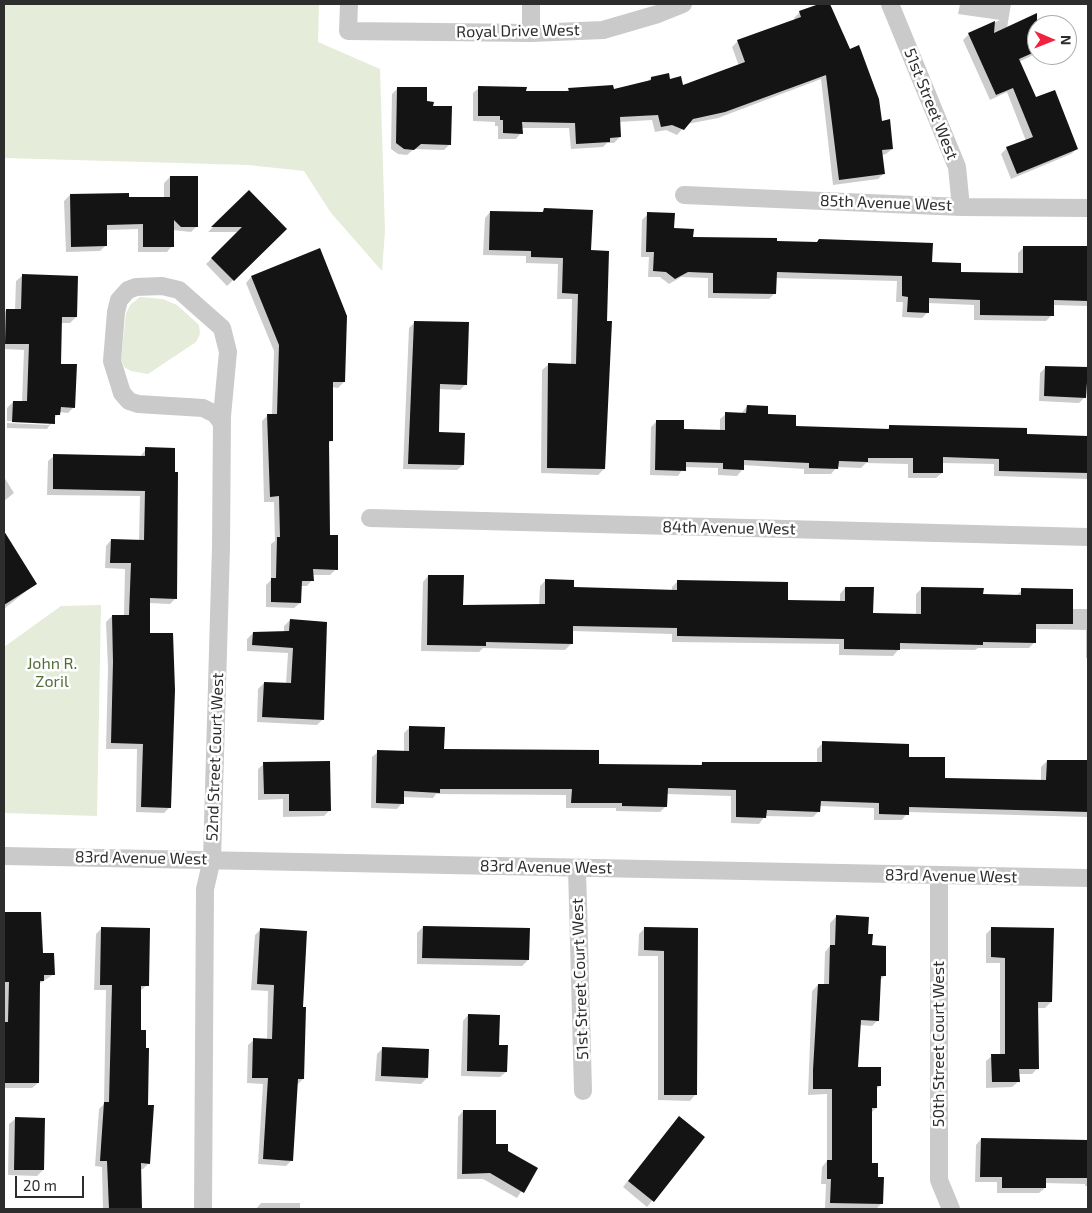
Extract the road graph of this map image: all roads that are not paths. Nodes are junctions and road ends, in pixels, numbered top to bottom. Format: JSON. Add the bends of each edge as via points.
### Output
{"nodes":[{"id":1,"x":349,"y":4,"type":"edge"},
{"id":2,"x":531,"y":4,"type":"edge"},
{"id":3,"x":683,"y":4,"type":"edge"},
{"id":4,"x":890,"y":4,"type":"edge"},
{"id":5,"x":531,"y":33,"type":"junction"},
{"id":6,"x":684,"y":195,"type":"dead end"},
{"id":7,"x":961,"y":207,"type":"junction"},
{"id":8,"x":1088,"y":208,"type":"edge"},
{"id":9,"x":222,"y":423,"type":"junction"},
{"id":10,"x":370,"y":518,"type":"dead end"},
{"id":11,"x":1088,"y":537,"type":"edge"},
{"id":12,"x":4,"y":856,"type":"edge"},
{"id":13,"x":212,"y":859,"type":"junction"},
{"id":14,"x":577,"y":868,"type":"junction"},
{"id":15,"x":939,"y":875,"type":"junction"},
{"id":16,"x":1088,"y":878,"type":"edge"},
{"id":17,"x":583,"y":1091,"type":"dead end"},
{"id":18,"x":203,"y":1209,"type":"edge"},
{"id":19,"x":951,"y":1209,"type":"edge"}],
"edges":[{"from":1,"to":5,"type":"street","name":"Royal Drive West","via":[[348,31]]},
{"from":2,"to":5,"type":"street"},
{"from":3,"to":5,"type":"street","name":"Royal Drive West","via":[[604,30]]},
{"from":4,"to":7,"type":"street","name":"51st Street West","via":[[956,167]]},
{"from":6,"to":7,"type":"street","name":"85th Avenue West"},
{"from":7,"to":8,"type":"street","name":"85th Avenue West"},
{"from":9,"to":9,"type":"street","name":"52nd Street Court West","via":[[215,414],[202,408],[138,404],[129,401],[122,393],[112,361],[116,312],[119,300],[128,290],[170,286],[179,290],[222,328],[228,352]]},
{"from":9,"to":13,"type":"street","name":"52nd Street Court West"},
{"from":10,"to":11,"type":"street","name":"84th Avenue West"},
{"from":12,"to":13,"type":"street","name":"83rd Avenue West"},
{"from":13,"to":14,"type":"street","name":"83rd Avenue West"},
{"from":13,"to":18,"type":"street","name":"52nd Street Court West","via":[[205,889]]},
{"from":14,"to":15,"type":"street","name":"83rd Avenue West"},
{"from":14,"to":17,"type":"street","name":"51st Street Court West"},
{"from":15,"to":16,"type":"street","name":"83rd Avenue West"},
{"from":15,"to":19,"type":"street","name":"50th Street Court West","via":[[939,1180]]}]}
